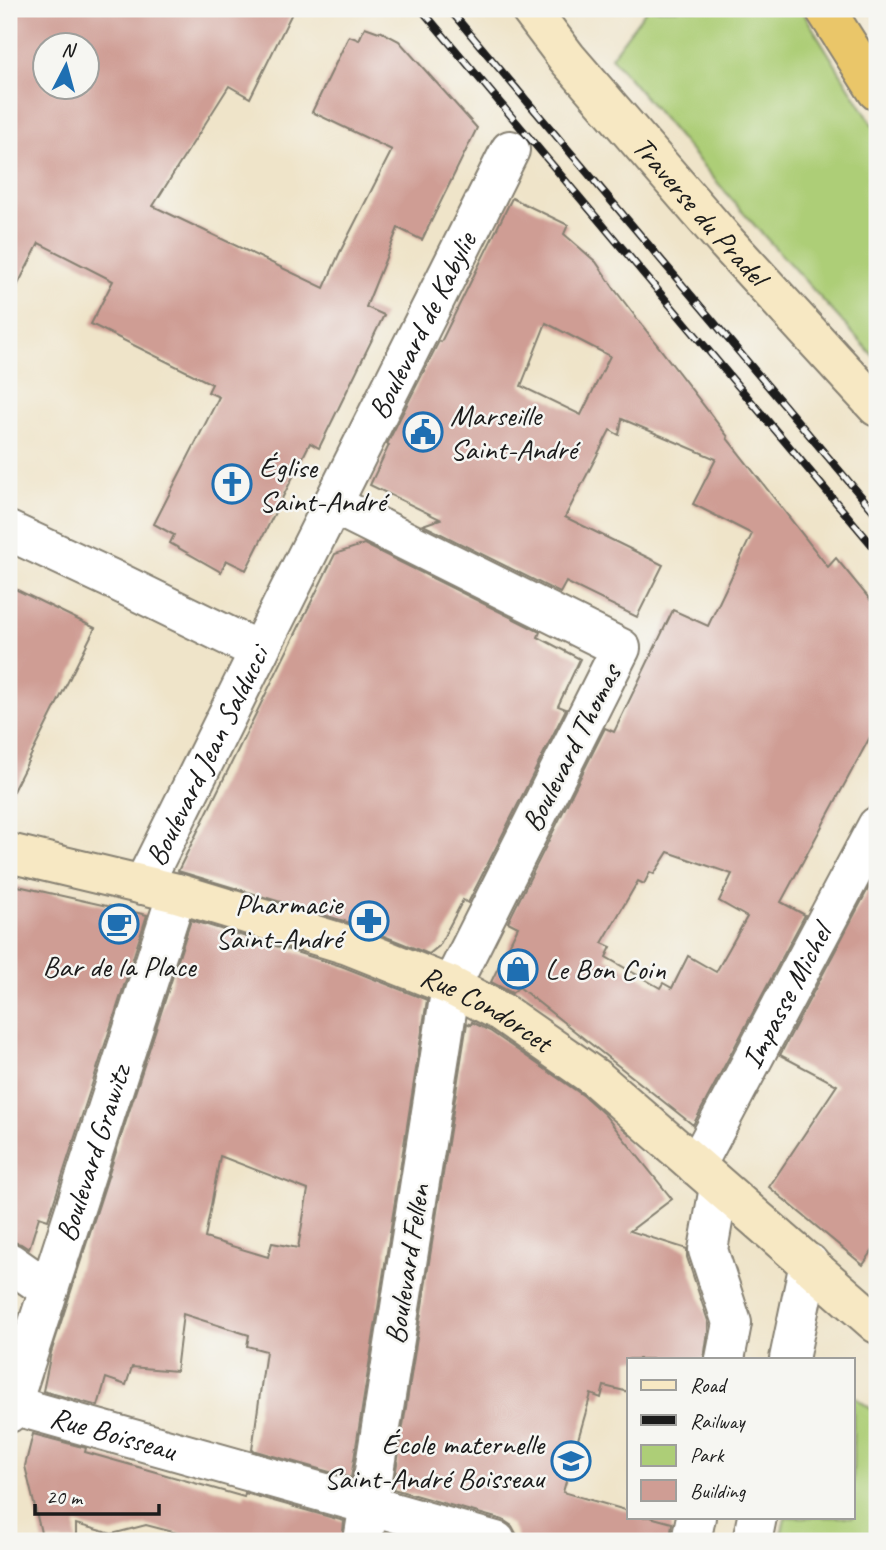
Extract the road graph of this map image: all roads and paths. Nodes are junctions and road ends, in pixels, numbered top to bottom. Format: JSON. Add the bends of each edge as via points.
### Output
{"nodes":[{"id":1,"x":530,"y":9,"type":"edge"},
{"id":2,"x":825,"y":9,"type":"edge"},
{"id":3,"x":838,"y":9,"type":"edge"},
{"id":4,"x":877,"y":85,"type":"edge"},
{"id":5,"x":877,"y":91,"type":"edge"},
{"id":6,"x":510,"y":150,"type":"dead end"},
{"id":7,"x":877,"y":407,"type":"edge"},
{"id":8,"x":332,"y":504,"type":"junction"},
{"id":9,"x":9,"y":531,"type":"edge"},
{"id":10,"x":259,"y":650,"type":"junction"},
{"id":11,"x":877,"y":826,"type":"edge"},
{"id":12,"x":9,"y":853,"type":"edge"},
{"id":13,"x":160,"y":889,"type":"junction"},
{"id":14,"x":451,"y":986,"type":"junction"},
{"id":15,"x":708,"y":1176,"type":"junction"},
{"id":16,"x":9,"y":1262,"type":"edge"},
{"id":17,"x":809,"y":1263,"type":"junction"},
{"id":18,"x":49,"y":1290,"type":"junction"},
{"id":19,"x":877,"y":1324,"type":"edge"},
{"id":20,"x":725,"y":1358,"type":"edge"},
{"id":21,"x":789,"y":1358,"type":"edge"},
{"id":22,"x":10,"y":1409,"type":"edge"},
{"id":23,"x":696,"y":1518,"type":"edge"},
{"id":24,"x":757,"y":1518,"type":"edge"},
{"id":25,"x":366,"y":1524,"type":"edge"},
{"id":26,"x":496,"y":1541,"type":"edge"},
{"id":27,"x":691,"y":1541,"type":"edge"},
{"id":28,"x":752,"y":1541,"type":"edge"}],
"edges":[{"from":1,"to":7,"type":"street","name":"Traverse du Pradel","via":[[567,58]]},
{"from":2,"to":5,"type":"highway"},
{"from":3,"to":4,"type":"highway"},
{"from":6,"to":8,"type":"street","name":"Boulevard de Kabylie"},
{"from":8,"to":10,"type":"street","name":"Boulevard de Kabylie"},
{"from":8,"to":14,"type":"street","name":"Boulevard Thomas","via":[[621,648]]},
{"from":9,"to":10,"type":"street","name":"Boulevard Jean Salducci"},
{"from":10,"to":13,"type":"street","name":"Boulevard Jean Salducci"},
{"from":11,"to":15,"type":"street","name":"Impasse Michel"},
{"from":12,"to":13,"type":"street","name":"Rue Condorcet"},
{"from":13,"to":14,"type":"street","name":"Rue Condorcet","via":[[348,945]]},
{"from":13,"to":18,"type":"street","name":"Boulevard Grawitz"},
{"from":14,"to":15,"type":"street","name":"Rue Condorcet","via":[[501,1012],[597,1079]]},
{"from":14,"to":25,"type":"street","name":"Boulevard Fellen"},
{"from":15,"to":17,"type":"street","name":"Rue Condorcet"},
{"from":15,"to":20,"type":"street","name":"Impasse Michel","via":[[708,1250],[732,1323]]},
{"from":16,"to":18,"type":"street"},
{"from":17,"to":19,"type":"street","name":"Rue Condorcet"},
{"from":17,"to":21,"type":"street"},
{"from":18,"to":22,"type":"street","name":"Boulevard Grawitz"},
{"from":22,"to":25,"type":"street","name":"Rue Boisseau"},
{"from":23,"to":27,"type":"street"},
{"from":24,"to":28,"type":"street"},
{"from":25,"to":26,"type":"street","name":"Rue Boisseau"}]}
